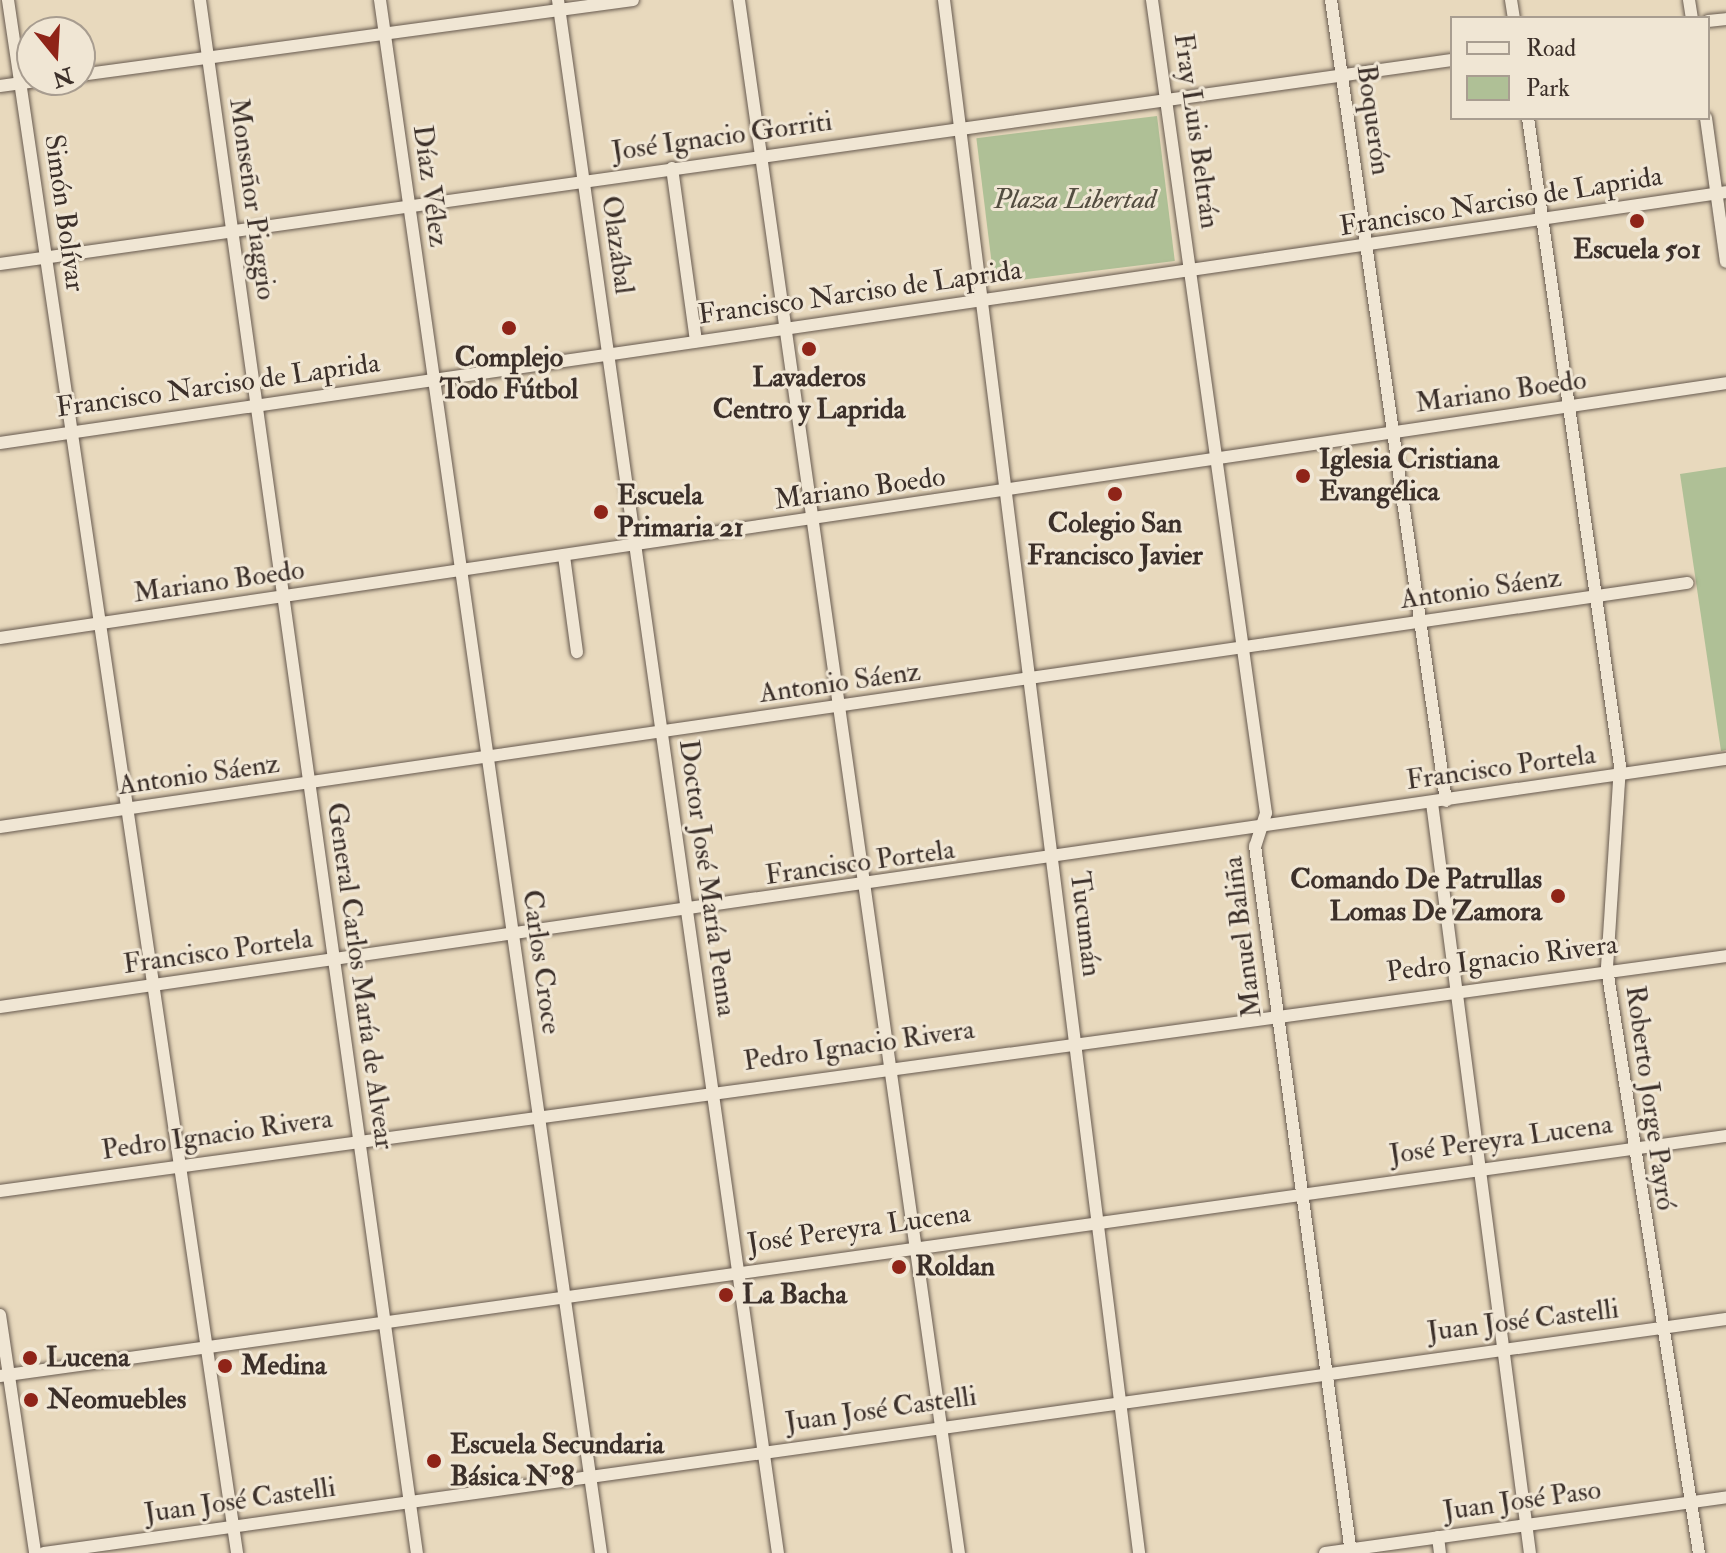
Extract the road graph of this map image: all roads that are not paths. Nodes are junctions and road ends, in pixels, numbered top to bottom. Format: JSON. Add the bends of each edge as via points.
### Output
{"nodes":[{"id":1,"x":8,"y":0,"type":"edge"},
{"id":2,"x":200,"y":0,"type":"edge"},
{"id":3,"x":380,"y":0,"type":"edge"},
{"id":4,"x":633,"y":0,"type":"edge"},
{"id":5,"x":739,"y":0,"type":"edge"},
{"id":6,"x":944,"y":0,"type":"edge"},
{"id":7,"x":1152,"y":0,"type":"edge"},
{"id":8,"x":1331,"y":0,"type":"edge"},
{"id":9,"x":559,"y":5,"type":"edge"},
{"id":10,"x":384,"y":34,"type":"junction"},
{"id":11,"x":16,"y":55,"type":"edge"},
{"id":12,"x":208,"y":58,"type":"junction"},
{"id":13,"x":1450,"y":60,"type":"edge"},
{"id":14,"x":96,"y":73,"type":"edge"},
{"id":15,"x":1342,"y":75,"type":"junction"},
{"id":16,"x":22,"y":96,"type":"edge"},
{"id":17,"x":1167,"y":98,"type":"junction"},
{"id":18,"x":1528,"y":120,"type":"edge"},
{"id":19,"x":1706,"y":120,"type":"edge"},
{"id":20,"x":961,"y":127,"type":"junction"},
{"id":21,"x":760,"y":156,"type":"junction"},
{"id":22,"x":672,"y":168,"type":"junction"},
{"id":23,"x":584,"y":181,"type":"junction"},
{"id":24,"x":1721,"y":192,"type":"edge"},
{"id":25,"x":409,"y":206,"type":"junction"},
{"id":26,"x":1543,"y":220,"type":"junction"},
{"id":27,"x":231,"y":231,"type":"junction"},
{"id":28,"x":1368,"y":247,"type":"junction"},
{"id":29,"x":46,"y":257,"type":"junction"},
{"id":30,"x":1726,"y":262,"type":"edge"},
{"id":31,"x":0,"y":264,"type":"edge"},
{"id":32,"x":1192,"y":270,"type":"junction"},
{"id":33,"x":985,"y":300,"type":"junction"},
{"id":34,"x":784,"y":329,"type":"junction"},
{"id":35,"x":696,"y":341,"type":"junction"},
{"id":36,"x":608,"y":353,"type":"junction"},
{"id":37,"x":434,"y":379,"type":"junction"},
{"id":38,"x":1726,"y":383,"type":"edge"},
{"id":39,"x":256,"y":405,"type":"junction"},
{"id":40,"x":1568,"y":407,"type":"junction"},
{"id":41,"x":72,"y":432,"type":"junction"},
{"id":42,"x":1394,"y":432,"type":"junction"},
{"id":43,"x":0,"y":443,"type":"edge"},
{"id":44,"x":1217,"y":460,"type":"junction"},
{"id":45,"x":1007,"y":492,"type":"junction"},
{"id":46,"x":811,"y":520,"type":"junction"},
{"id":47,"x":636,"y":546,"type":"junction"},
{"id":48,"x":564,"y":556,"type":"junction"},
{"id":49,"x":461,"y":571,"type":"junction"},
{"id":50,"x":1687,"y":583,"type":"dead end"},
{"id":51,"x":283,"y":596,"type":"junction"},
{"id":52,"x":1596,"y":596,"type":"junction"},
{"id":53,"x":1420,"y":622,"type":"junction"},
{"id":54,"x":100,"y":623,"type":"junction"},
{"id":55,"x":0,"y":638,"type":"edge"},
{"id":56,"x":1243,"y":647,"type":"junction"},
{"id":57,"x":577,"y":652,"type":"dead end"},
{"id":58,"x":1030,"y":680,"type":"junction"},
{"id":59,"x":837,"y":708,"type":"junction"},
{"id":60,"x":662,"y":733,"type":"junction"},
{"id":61,"x":488,"y":757,"type":"junction"},
{"id":62,"x":1726,"y":759,"type":"edge"},
{"id":63,"x":1620,"y":775,"type":"junction"},
{"id":64,"x":310,"y":784,"type":"junction"},
{"id":65,"x":1439,"y":802,"type":"junction"},
{"id":66,"x":128,"y":809,"type":"junction"},
{"id":67,"x":0,"y":827,"type":"edge"},
{"id":68,"x":1259,"y":828,"type":"junction"},
{"id":69,"x":1052,"y":858,"type":"junction"},
{"id":70,"x":861,"y":887,"type":"junction"},
{"id":71,"x":689,"y":912,"type":"junction"},
{"id":72,"x":513,"y":934,"type":"junction"},
{"id":73,"x":1726,"y":956,"type":"edge"},
{"id":74,"x":334,"y":960,"type":"junction"},
{"id":75,"x":1607,"y":969,"type":"junction"},
{"id":76,"x":155,"y":985,"type":"junction"},
{"id":77,"x":1457,"y":989,"type":"junction"},
{"id":78,"x":0,"y":1007,"type":"edge"},
{"id":79,"x":1276,"y":1013,"type":"junction"},
{"id":80,"x":1075,"y":1040,"type":"junction"},
{"id":81,"x":887,"y":1065,"type":"junction"},
{"id":82,"x":713,"y":1092,"type":"junction"},
{"id":83,"x":539,"y":1114,"type":"junction"},
{"id":84,"x":1726,"y":1136,"type":"edge"},
{"id":85,"x":358,"y":1139,"type":"junction"},
{"id":86,"x":1630,"y":1147,"type":"junction"},
{"id":87,"x":180,"y":1164,"type":"junction"},
{"id":88,"x":1477,"y":1167,"type":"junction"},
{"id":89,"x":0,"y":1191,"type":"edge"},
{"id":90,"x":1302,"y":1191,"type":"junction"},
{"id":91,"x":1097,"y":1219,"type":"junction"},
{"id":92,"x":913,"y":1245,"type":"junction"},
{"id":93,"x":737,"y":1271,"type":"junction"},
{"id":94,"x":563,"y":1294,"type":"junction"},
{"id":95,"x":0,"y":1315,"type":"edge"},
{"id":96,"x":1726,"y":1319,"type":"edge"},
{"id":97,"x":384,"y":1320,"type":"junction"},
{"id":98,"x":1663,"y":1327,"type":"junction"},
{"id":99,"x":1502,"y":1346,"type":"junction"},
{"id":100,"x":208,"y":1347,"type":"junction"},
{"id":101,"x":1326,"y":1371,"type":"junction"},
{"id":102,"x":4,"y":1375,"type":"edge"},
{"id":103,"x":1121,"y":1400,"type":"junction"},
{"id":104,"x":940,"y":1426,"type":"junction"},
{"id":105,"x":763,"y":1451,"type":"junction"},
{"id":106,"x":590,"y":1476,"type":"junction"},
{"id":107,"x":1726,"y":1497,"type":"edge"},
{"id":108,"x":410,"y":1501,"type":"junction"},
{"id":109,"x":1690,"y":1502,"type":"junction"},
{"id":110,"x":1526,"y":1524,"type":"junction"},
{"id":111,"x":233,"y":1527,"type":"junction"},
{"id":112,"x":1438,"y":1537,"type":"junction"},
{"id":113,"x":1350,"y":1551,"type":"edge"},
{"id":114,"x":35,"y":1553,"type":"edge"},
{"id":115,"x":44,"y":1553,"type":"edge"},
{"id":116,"x":237,"y":1553,"type":"edge"},
{"id":117,"x":417,"y":1553,"type":"edge"},
{"id":118,"x":601,"y":1553,"type":"edge"},
{"id":119,"x":778,"y":1553,"type":"edge"},
{"id":120,"x":959,"y":1553,"type":"edge"},
{"id":121,"x":1139,"y":1553,"type":"edge"},
{"id":122,"x":1325,"y":1553,"type":"edge"},
{"id":123,"x":1440,"y":1553,"type":"edge"},
{"id":124,"x":1530,"y":1553,"type":"edge"},
{"id":125,"x":1699,"y":1553,"type":"edge"}],
"edges":[{"from":1,"to":11,"type":"street","name":"Simón Bolívar"},
{"from":2,"to":12,"type":"street","name":"Monseñor Piaggio"},
{"from":3,"to":10,"type":"street","name":"Díaz Vélez"},
{"from":4,"to":9,"type":"street"},
{"from":5,"to":21,"type":"street"},
{"from":6,"to":20,"type":"street","name":"Tucumán"},
{"from":7,"to":17,"type":"street","name":"Fray Luis Beltrán"},
{"from":8,"to":15,"type":"street","name":"Boquerón"},
{"from":9,"to":10,"type":"street"},
{"from":9,"to":23,"type":"street","name":"Olazábal"},
{"from":10,"to":12,"type":"street"},
{"from":10,"to":25,"type":"street","name":"Díaz Vélez"},
{"from":12,"to":14,"type":"street"},
{"from":12,"to":27,"type":"street","name":"Monseñor Piaggio"},
{"from":13,"to":15,"type":"street","name":"José Ignacio Gorriti"},
{"from":15,"to":17,"type":"street","name":"José Ignacio Gorriti"},
{"from":15,"to":28,"type":"street","name":"Boquerón"},
{"from":16,"to":29,"type":"street","name":"Simón Bolívar"},
{"from":17,"to":20,"type":"street","name":"José Ignacio Gorriti"},
{"from":17,"to":32,"type":"street","name":"Fray Luis Beltrán"},
{"from":18,"to":26,"type":"street","name":"Roberto Jorge Payró"},
{"from":19,"to":24,"type":"street"},
{"from":20,"to":21,"type":"street","name":"José Ignacio Gorriti"},
{"from":20,"to":33,"type":"street","name":"Tucumán"},
{"from":21,"to":22,"type":"street","name":"José Ignacio Gorriti"},
{"from":21,"to":34,"type":"street"},
{"from":22,"to":23,"type":"street","name":"José Ignacio Gorriti"},
{"from":22,"to":35,"type":"street"},
{"from":23,"to":25,"type":"street","name":"José Ignacio Gorriti"},
{"from":23,"to":36,"type":"street","name":"Olazábal"},
{"from":24,"to":26,"type":"street","name":"Francisco Narciso de Laprida"},
{"from":24,"to":30,"type":"street"},
{"from":25,"to":27,"type":"street","name":"José Ignacio Gorriti"},
{"from":25,"to":37,"type":"street","name":"Díaz Vélez"},
{"from":26,"to":28,"type":"street","name":"Francisco Narciso de Laprida"},
{"from":26,"to":40,"type":"street","name":"Roberto Jorge Payró"},
{"from":27,"to":29,"type":"street","name":"José Ignacio Gorriti"},
{"from":27,"to":39,"type":"street","name":"Monseñor Piaggio"},
{"from":28,"to":32,"type":"street","name":"Francisco Narciso de Laprida"},
{"from":28,"to":42,"type":"street","name":"Boquerón"},
{"from":29,"to":31,"type":"street","name":"José Ignacio Gorriti"},
{"from":29,"to":41,"type":"street","name":"Simón Bolívar"},
{"from":32,"to":33,"type":"street","name":"Francisco Narciso de Laprida"},
{"from":32,"to":44,"type":"street","name":"Manuel Baliña"},
{"from":33,"to":34,"type":"street","name":"Francisco Narciso de Laprida"},
{"from":33,"to":45,"type":"street","name":"Tucumán"},
{"from":34,"to":35,"type":"street","name":"Francisco Narciso de Laprida"},
{"from":34,"to":46,"type":"street"},
{"from":35,"to":36,"type":"street","name":"Francisco Narciso de Laprida"},
{"from":36,"to":37,"type":"street","name":"Francisco Narciso de Laprida"},
{"from":36,"to":47,"type":"street","name":"Doctor José María Penna"},
{"from":37,"to":39,"type":"street","name":"Francisco Narciso de Laprida"},
{"from":37,"to":49,"type":"street","name":"Carlos Croce"},
{"from":38,"to":40,"type":"street","name":"Mariano Boedo"},
{"from":39,"to":41,"type":"street","name":"Francisco Narciso de Laprida"},
{"from":39,"to":51,"type":"street","name":"General Carlos María de Alvear"},
{"from":40,"to":42,"type":"street","name":"Mariano Boedo"},
{"from":40,"to":52,"type":"street","name":"Roberto Jorge Payró"},
{"from":41,"to":43,"type":"street","name":"Francisco Narciso de Laprida"},
{"from":41,"to":54,"type":"street","name":"Simón Bolívar"},
{"from":42,"to":44,"type":"street","name":"Mariano Boedo"},
{"from":42,"to":53,"type":"street","name":"Boquerón"},
{"from":44,"to":45,"type":"street","name":"Mariano Boedo"},
{"from":44,"to":56,"type":"street","name":"Manuel Baliña"},
{"from":45,"to":46,"type":"street","name":"Mariano Boedo"},
{"from":45,"to":58,"type":"street","name":"Tucumán"},
{"from":46,"to":47,"type":"street","name":"Mariano Boedo"},
{"from":46,"to":59,"type":"street"},
{"from":47,"to":48,"type":"street","name":"Mariano Boedo"},
{"from":47,"to":60,"type":"street","name":"Doctor José María Penna"},
{"from":48,"to":49,"type":"street","name":"Mariano Boedo"},
{"from":48,"to":57,"type":"street"},
{"from":49,"to":51,"type":"street","name":"Mariano Boedo"},
{"from":49,"to":61,"type":"street","name":"Carlos Croce"},
{"from":50,"to":52,"type":"street","name":"Antonio Sáenz"},
{"from":51,"to":54,"type":"street","name":"Mariano Boedo"},
{"from":51,"to":64,"type":"street","name":"General Carlos María de Alvear"},
{"from":52,"to":53,"type":"street","name":"Antonio Sáenz"},
{"from":52,"to":63,"type":"street","name":"Roberto Jorge Payró"},
{"from":53,"to":56,"type":"street","name":"Antonio Sáenz"},
{"from":53,"to":65,"type":"street","name":"Boquerón"},
{"from":54,"to":55,"type":"street","name":"Mariano Boedo"},
{"from":54,"to":66,"type":"street","name":"Simón Bolívar"},
{"from":56,"to":58,"type":"street","name":"Antonio Sáenz"},
{"from":56,"to":68,"type":"street","name":"Manuel Baliña","via":[[1266,813]]},
{"from":58,"to":59,"type":"street","name":"Antonio Sáenz"},
{"from":58,"to":69,"type":"street","name":"Tucumán"},
{"from":59,"to":60,"type":"street","name":"Antonio Sáenz"},
{"from":59,"to":70,"type":"street"},
{"from":60,"to":61,"type":"street","name":"Antonio Sáenz"},
{"from":60,"to":71,"type":"street","name":"Doctor José María Penna"},
{"from":61,"to":64,"type":"street","name":"Antonio Sáenz"},
{"from":61,"to":72,"type":"street","name":"Carlos Croce"},
{"from":62,"to":63,"type":"street","name":"Francisco Portela"},
{"from":63,"to":65,"type":"street","name":"Francisco Portela"},
{"from":63,"to":75,"type":"street","name":"Roberto Jorge Payró"},
{"from":64,"to":66,"type":"street","name":"Antonio Sáenz"},
{"from":64,"to":74,"type":"street","name":"General Carlos María de Alvear"},
{"from":65,"to":68,"type":"street","name":"Francisco Portela"},
{"from":65,"to":77,"type":"street","name":"Boquerón"},
{"from":66,"to":67,"type":"street","name":"Antonio Sáenz"},
{"from":66,"to":76,"type":"street","name":"Simón Bolívar"},
{"from":68,"to":69,"type":"street","name":"Francisco Portela"},
{"from":68,"to":79,"type":"street","name":"Manuel Baliña"},
{"from":69,"to":70,"type":"street","name":"Francisco Portela"},
{"from":69,"to":80,"type":"street","name":"Tucumán"},
{"from":70,"to":71,"type":"street","name":"Francisco Portela"},
{"from":70,"to":81,"type":"street"},
{"from":71,"to":72,"type":"street","name":"Francisco Portela"},
{"from":71,"to":82,"type":"street","name":"Doctor José María Penna"},
{"from":72,"to":74,"type":"street","name":"Francisco Portela"},
{"from":72,"to":83,"type":"street","name":"Carlos Croce"},
{"from":73,"to":75,"type":"street","name":"Pedro Ignacio Rivera"},
{"from":74,"to":76,"type":"street","name":"Francisco Portela"},
{"from":74,"to":85,"type":"street","name":"General Carlos María de Alvear"},
{"from":75,"to":77,"type":"street","name":"Pedro Ignacio Rivera"},
{"from":75,"to":86,"type":"street","name":"Roberto Jorge Payró"},
{"from":76,"to":78,"type":"street","name":"Francisco Portela"},
{"from":76,"to":87,"type":"street","name":"Simón Bolívar"},
{"from":77,"to":79,"type":"street","name":"Pedro Ignacio Rivera"},
{"from":77,"to":88,"type":"street","name":"Boquerón"},
{"from":79,"to":80,"type":"street","name":"Pedro Ignacio Rivera"},
{"from":79,"to":90,"type":"street","name":"Manuel Baliña"},
{"from":80,"to":81,"type":"street","name":"Pedro Ignacio Rivera"},
{"from":80,"to":91,"type":"street","name":"Tucumán"},
{"from":81,"to":82,"type":"street","name":"Pedro Ignacio Rivera"},
{"from":81,"to":92,"type":"street"},
{"from":82,"to":83,"type":"street","name":"Pedro Ignacio Rivera"},
{"from":82,"to":93,"type":"street","name":"Doctor José María Penna"},
{"from":83,"to":85,"type":"street","name":"Pedro Ignacio Rivera"},
{"from":83,"to":94,"type":"street","name":"Carlos Croce"},
{"from":84,"to":86,"type":"street","name":"José Pereyra Lucena"},
{"from":85,"to":87,"type":"street","name":"Pedro Ignacio Rivera"},
{"from":85,"to":97,"type":"street","name":"General Carlos María de Alvear"},
{"from":86,"to":88,"type":"street","name":"José Pereyra Lucena"},
{"from":86,"to":98,"type":"street","name":"Roberto Jorge Payró"},
{"from":87,"to":89,"type":"street","name":"Pedro Ignacio Rivera"},
{"from":87,"to":100,"type":"street","name":"Simón Bolívar"},
{"from":88,"to":90,"type":"street","name":"José Pereyra Lucena"},
{"from":88,"to":99,"type":"street","name":"Boquerón"},
{"from":90,"to":91,"type":"street","name":"José Pereyra Lucena"},
{"from":90,"to":101,"type":"street","name":"Manuel Baliña"},
{"from":91,"to":92,"type":"street","name":"José Pereyra Lucena"},
{"from":91,"to":103,"type":"street","name":"Tucumán"},
{"from":92,"to":93,"type":"street","name":"José Pereyra Lucena"},
{"from":92,"to":104,"type":"street"},
{"from":93,"to":94,"type":"street","name":"José Pereyra Lucena"},
{"from":93,"to":105,"type":"street","name":"Doctor José María Penna"},
{"from":94,"to":97,"type":"street","name":"José Pereyra Lucena"},
{"from":94,"to":106,"type":"street","name":"Carlos Croce"},
{"from":95,"to":102,"type":"street"},
{"from":96,"to":98,"type":"street","name":"Juan José Castelli"},
{"from":97,"to":100,"type":"street","name":"José Pereyra Lucena"},
{"from":97,"to":108,"type":"street","name":"General Carlos María de Alvear"},
{"from":98,"to":99,"type":"street","name":"Juan José Castelli"},
{"from":98,"to":109,"type":"street","name":"Roberto Jorge Payró"},
{"from":99,"to":101,"type":"street","name":"Juan José Castelli"},
{"from":99,"to":110,"type":"street","name":"Boquerón"},
{"from":100,"to":102,"type":"street","name":"José Pereyra Lucena"},
{"from":100,"to":111,"type":"street","name":"Simón Bolívar"},
{"from":101,"to":103,"type":"street","name":"Juan José Castelli"},
{"from":101,"to":113,"type":"street","name":"Manuel Baliña"},
{"from":102,"to":114,"type":"street"},
{"from":103,"to":104,"type":"street","name":"Juan José Castelli"},
{"from":103,"to":121,"type":"street","name":"Tucumán"},
{"from":104,"to":105,"type":"street","name":"Juan José Castelli"},
{"from":104,"to":120,"type":"street"},
{"from":105,"to":106,"type":"street","name":"Juan José Castelli"},
{"from":105,"to":119,"type":"street","name":"Doctor José María Penna"},
{"from":106,"to":108,"type":"street","name":"Juan José Castelli"},
{"from":106,"to":118,"type":"street","name":"Carlos Croce"},
{"from":107,"to":109,"type":"street","name":"Juan José Paso"},
{"from":108,"to":111,"type":"street","name":"Juan José Castelli"},
{"from":108,"to":117,"type":"street","name":"General Carlos María de Alvear"},
{"from":109,"to":110,"type":"street","name":"Juan José Paso"},
{"from":109,"to":125,"type":"street","name":"Roberto Jorge Payró"},
{"from":110,"to":112,"type":"street","name":"Juan José Paso"},
{"from":110,"to":124,"type":"street","name":"Boquerón"},
{"from":111,"to":115,"type":"street","name":"Juan José Castelli"},
{"from":111,"to":116,"type":"street","name":"Simón Bolívar"},
{"from":112,"to":113,"type":"street","name":"Juan José Paso"},
{"from":112,"to":123,"type":"street"},
{"from":113,"to":122,"type":"street","name":"Juan José Paso"}]}
